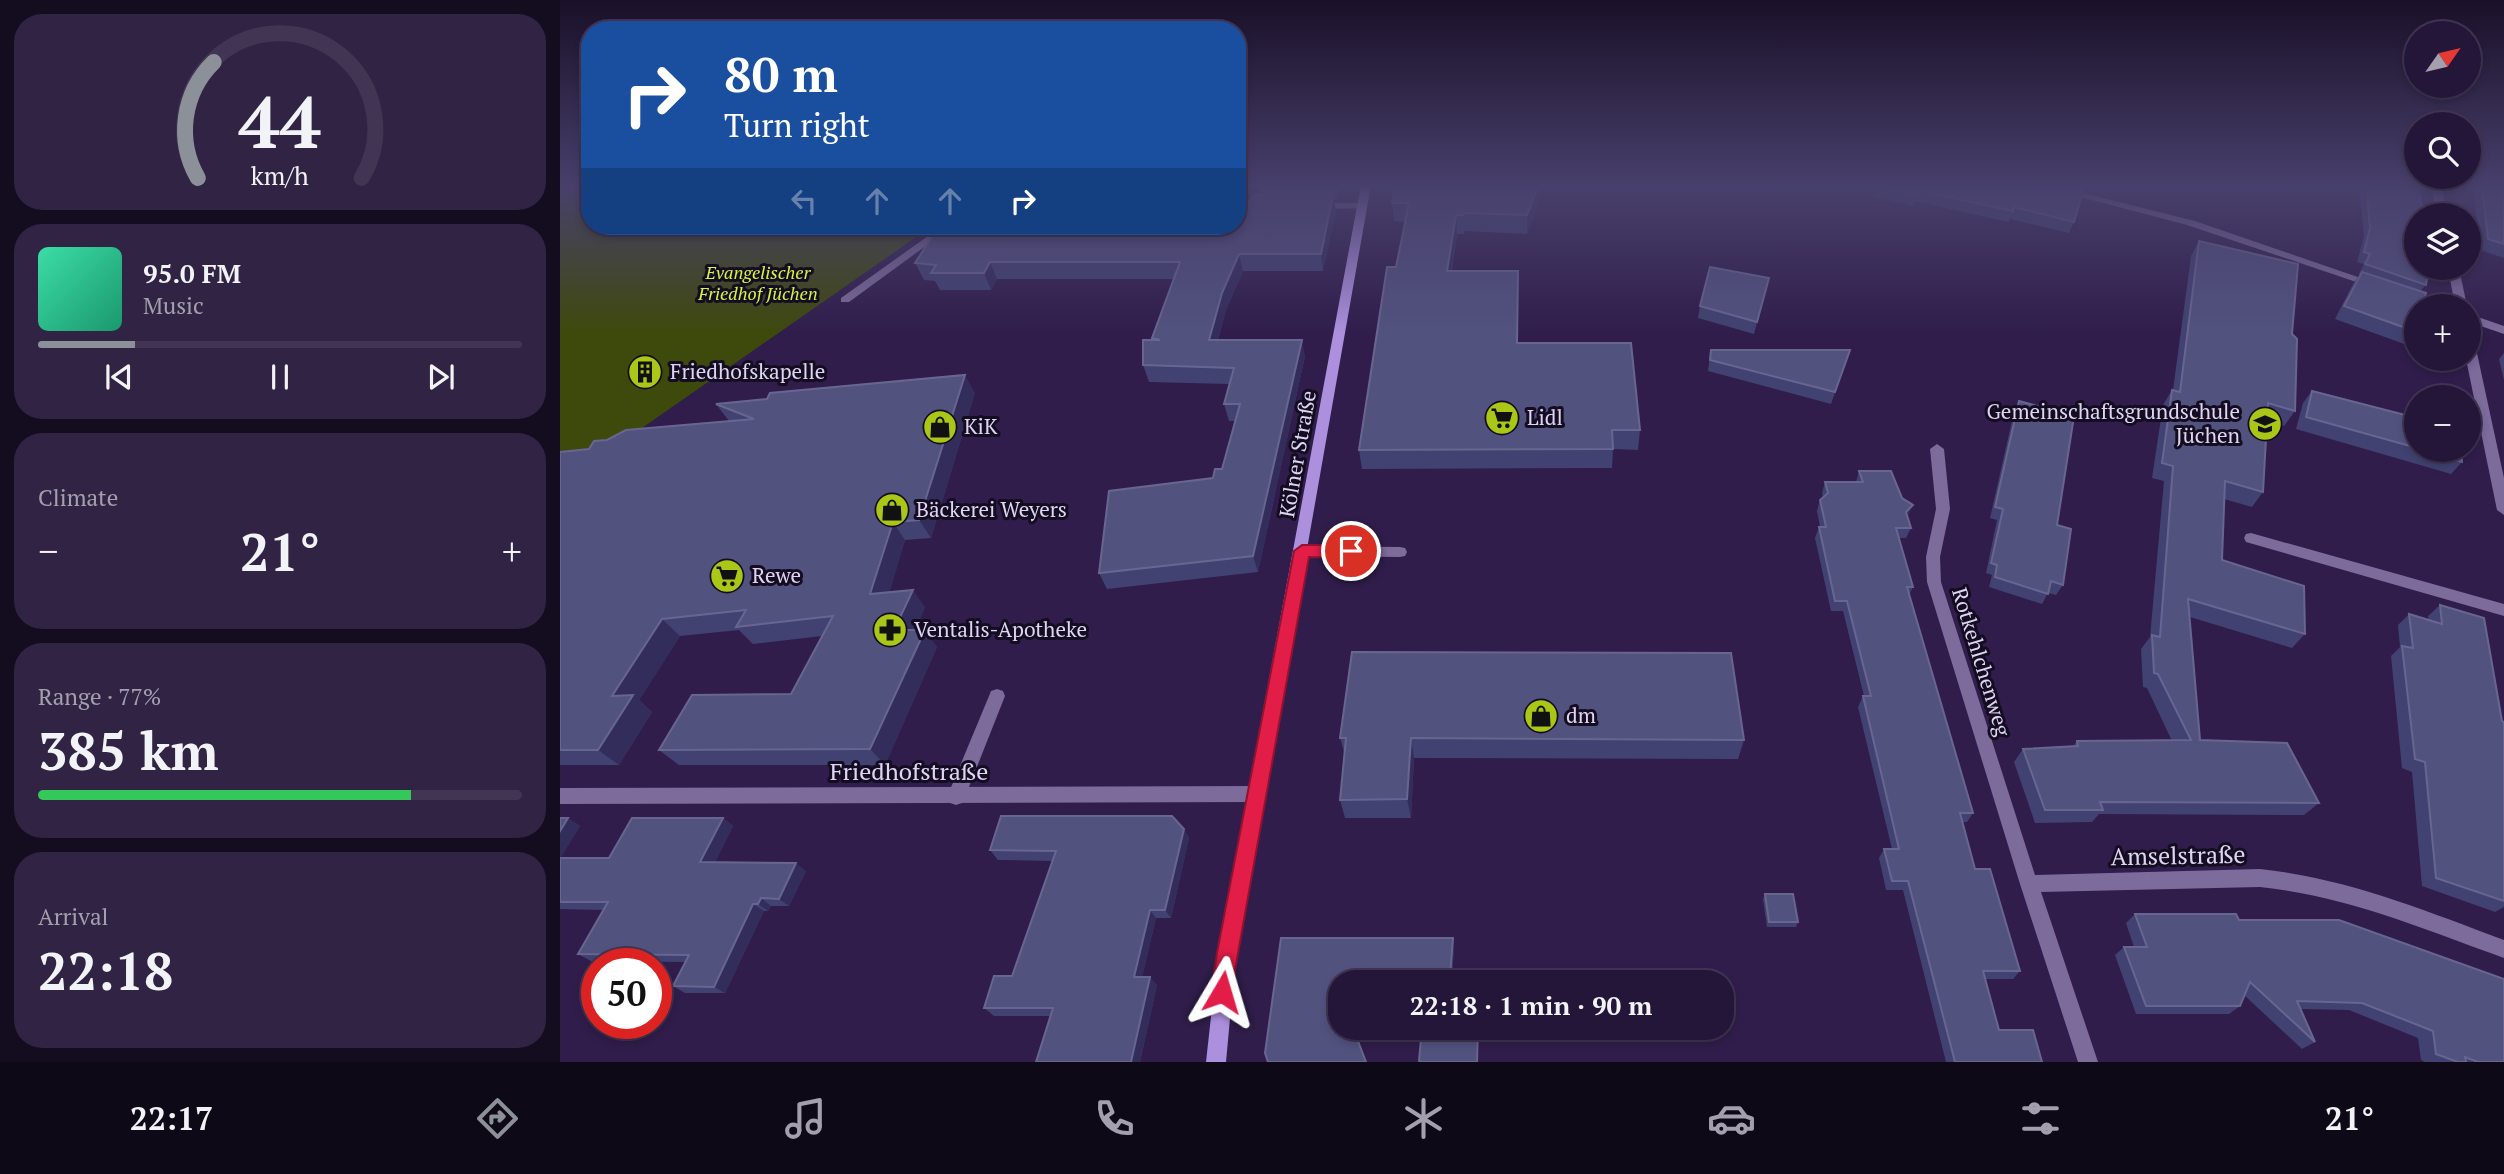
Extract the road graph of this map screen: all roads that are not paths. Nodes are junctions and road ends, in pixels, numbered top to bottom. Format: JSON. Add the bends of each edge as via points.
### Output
{"nodes":[{"id":1,"x":935,"y":235,"type":"edge"},
{"id":2,"x":1358,"y":235,"type":"edge"},
{"id":3,"x":2225,"y":235,"type":"edge"},
{"id":4,"x":2298,"y":258,"type":"junction"},
{"id":5,"x":2296,"y":277,"type":"edge"},
{"id":6,"x":2386,"y":289,"type":"edge"},
{"id":7,"x":2398,"y":293,"type":"edge"},
{"id":8,"x":2404,"y":295,"type":"edge"},
{"id":9,"x":845,"y":300,"type":"dead end"},
{"id":10,"x":2481,"y":322,"type":"edge"},
{"id":11,"x":2504,"y":330,"type":"edge"},
{"id":12,"x":2475,"y":371,"type":"edge"},
{"id":13,"x":1937,"y":449,"type":"dead end"},
{"id":14,"x":2504,"y":510,"type":"edge"},
{"id":15,"x":2251,"y":538,"type":"dead end"},
{"id":16,"x":1302,"y":551,"type":"junction"},
{"id":17,"x":1400,"y":552,"type":"dead end"},
{"id":18,"x":2504,"y":610,"type":"edge"},
{"id":19,"x":997,"y":696,"type":"dead end"},
{"id":20,"x":1258,"y":794,"type":"junction"},
{"id":21,"x":560,"y":796,"type":"edge"},
{"id":22,"x":956,"y":797,"type":"junction"},
{"id":23,"x":2029,"y":884,"type":"junction"},
{"id":24,"x":2504,"y":949,"type":"edge"},
{"id":25,"x":1216,"y":1062,"type":"edge"},
{"id":26,"x":2088,"y":1062,"type":"edge"}],
"edges":[{"from":1,"to":9,"type":"street"},
{"from":2,"to":16,"type":"main road","name":"Kölner Straße"},
{"from":3,"to":4,"type":"street"},
{"from":4,"to":5,"type":"street"},
{"from":4,"to":6,"type":"street"},
{"from":7,"to":8,"type":"street"},
{"from":10,"to":11,"type":"street"},
{"from":12,"to":14,"type":"street"},
{"from":13,"to":23,"type":"street","name":"Rotkehlchenweg","via":[[1943,509],[1933,557],[1937,596]]},
{"from":15,"to":18,"type":"street"},
{"from":16,"to":17,"type":"street"},
{"from":16,"to":20,"type":"main road","name":"Kölner Straße"},
{"from":19,"to":22,"type":"street"},
{"from":20,"to":22,"type":"street","name":"Friedhofstraße"},
{"from":20,"to":25,"type":"main road","name":"Kölner Straße","via":[[1227,953]]},
{"from":21,"to":22,"type":"street","name":"Friedhofstraße"},
{"from":23,"to":24,"type":"street","name":"Amselstraße","via":[[2296,881],[2338,890]]},
{"from":23,"to":26,"type":"street"}]}
